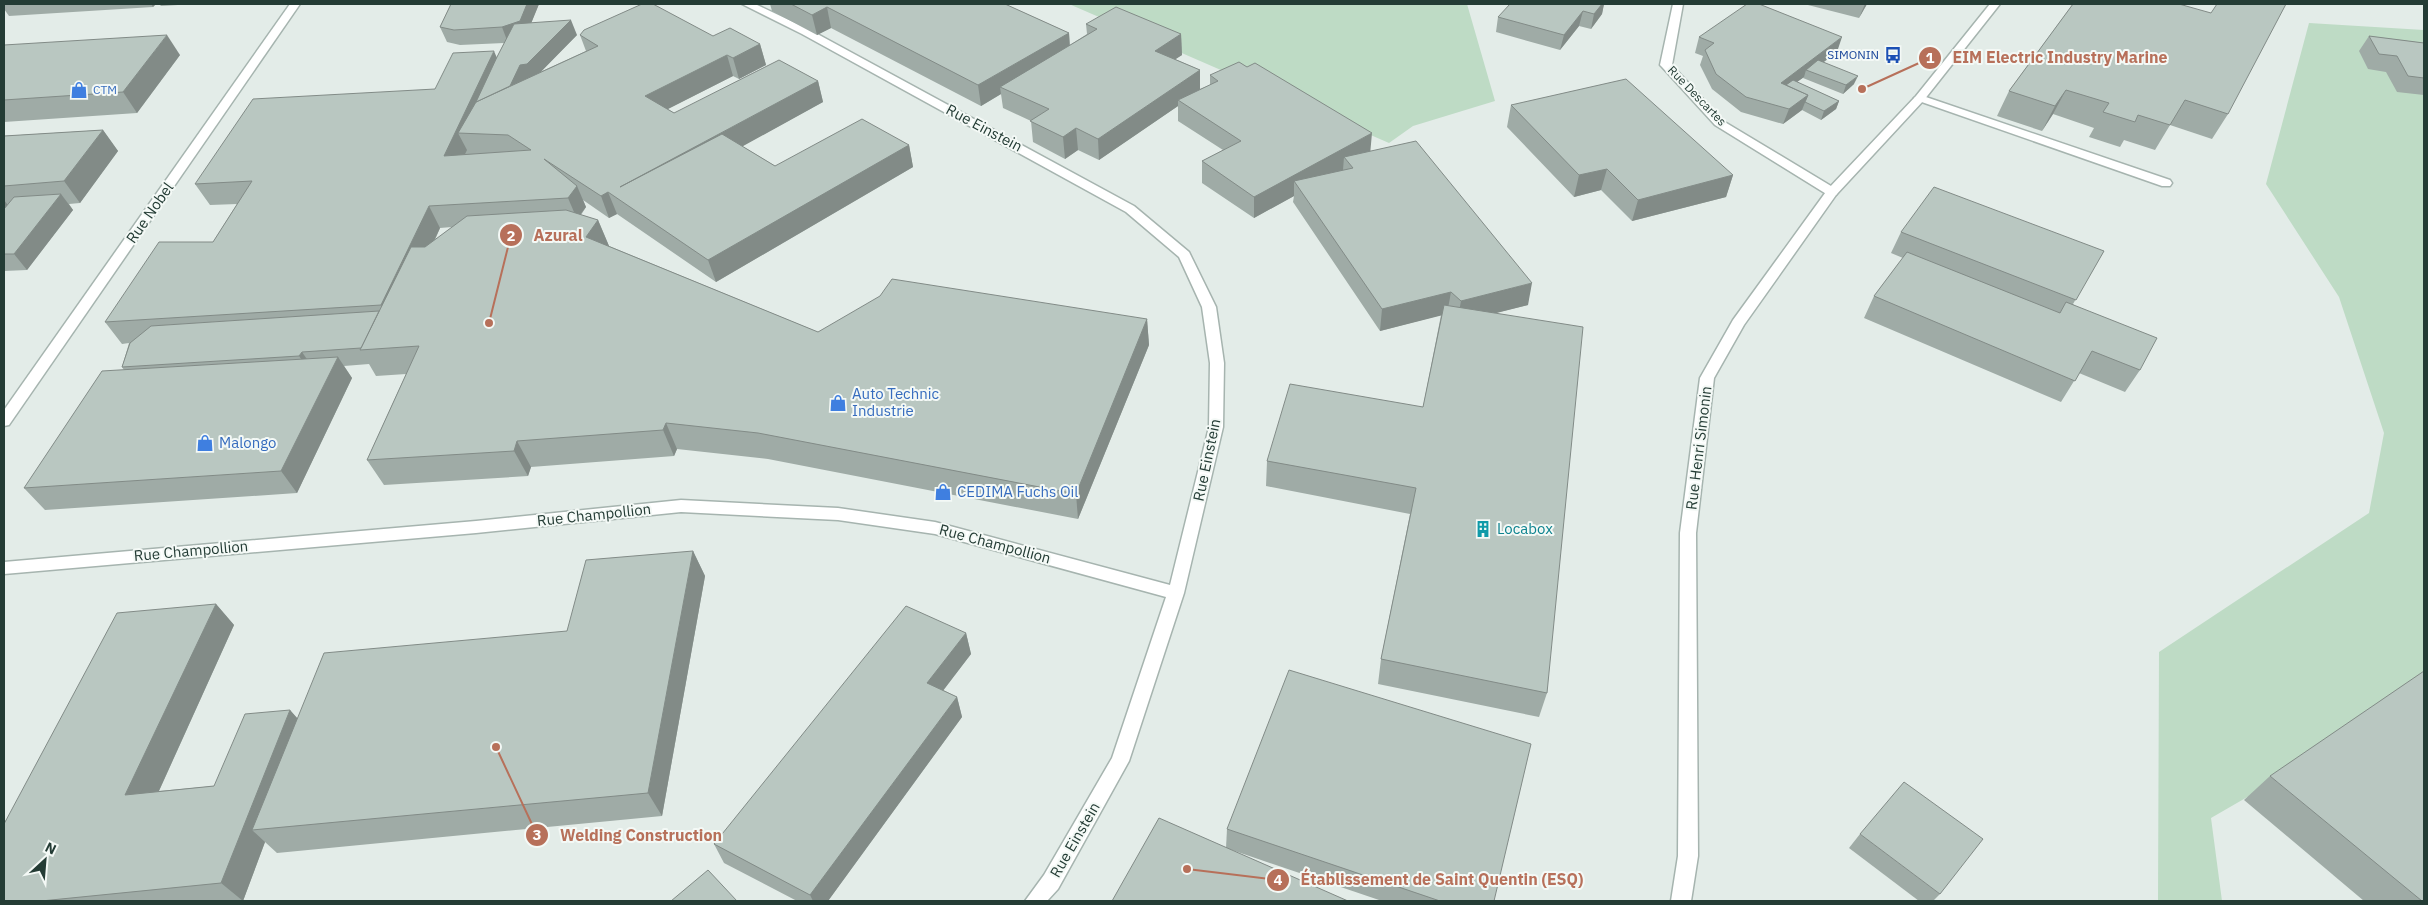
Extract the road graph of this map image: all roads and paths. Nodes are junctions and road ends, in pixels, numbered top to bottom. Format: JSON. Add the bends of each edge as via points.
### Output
{"nodes":[{"id":1,"x":295,"y":4,"type":"edge"},
{"id":2,"x":747,"y":4,"type":"edge"},
{"id":3,"x":1678,"y":4,"type":"edge"},
{"id":4,"x":1995,"y":4,"type":"edge"},
{"id":5,"x":1920,"y":98,"type":"junction"},
{"id":6,"x":2166,"y":183,"type":"dead end"},
{"id":7,"x":1832,"y":192,"type":"junction"},
{"id":8,"x":4,"y":421,"type":"edge"},
{"id":9,"x":4,"y":568,"type":"edge"},
{"id":10,"x":1176,"y":593,"type":"junction"},
{"id":11,"x":1036,"y":901,"type":"edge"},
{"id":12,"x":1681,"y":901,"type":"edge"}],
"edges":[{"from":1,"to":8,"type":"street","name":"Rue Nobel"},
{"from":2,"to":10,"type":"street","name":"Rue Einstein","via":[[806,32],[1121,204],[1184,255],[1209,307],[1217,363],[1216,427]]},
{"from":3,"to":7,"type":"street","name":"Rue Descartes","via":[[1666,65],[1719,123]]},
{"from":4,"to":5,"type":"street","name":"Rue Henri Simonin"},
{"from":5,"to":6,"type":"street"},
{"from":5,"to":7,"type":"street","name":"Rue Henri Simonin"},
{"from":7,"to":12,"type":"street","name":"Rue Henri Simonin","via":[[1738,323],[1708,378],[1688,533],[1688,856]]},
{"from":9,"to":10,"type":"street","name":"Rue Champollion","via":[[681,506],[838,514],[935,528]]},
{"from":10,"to":11,"type":"street","name":"Rue Einstein","via":[[1120,761],[1051,882]]}]}
